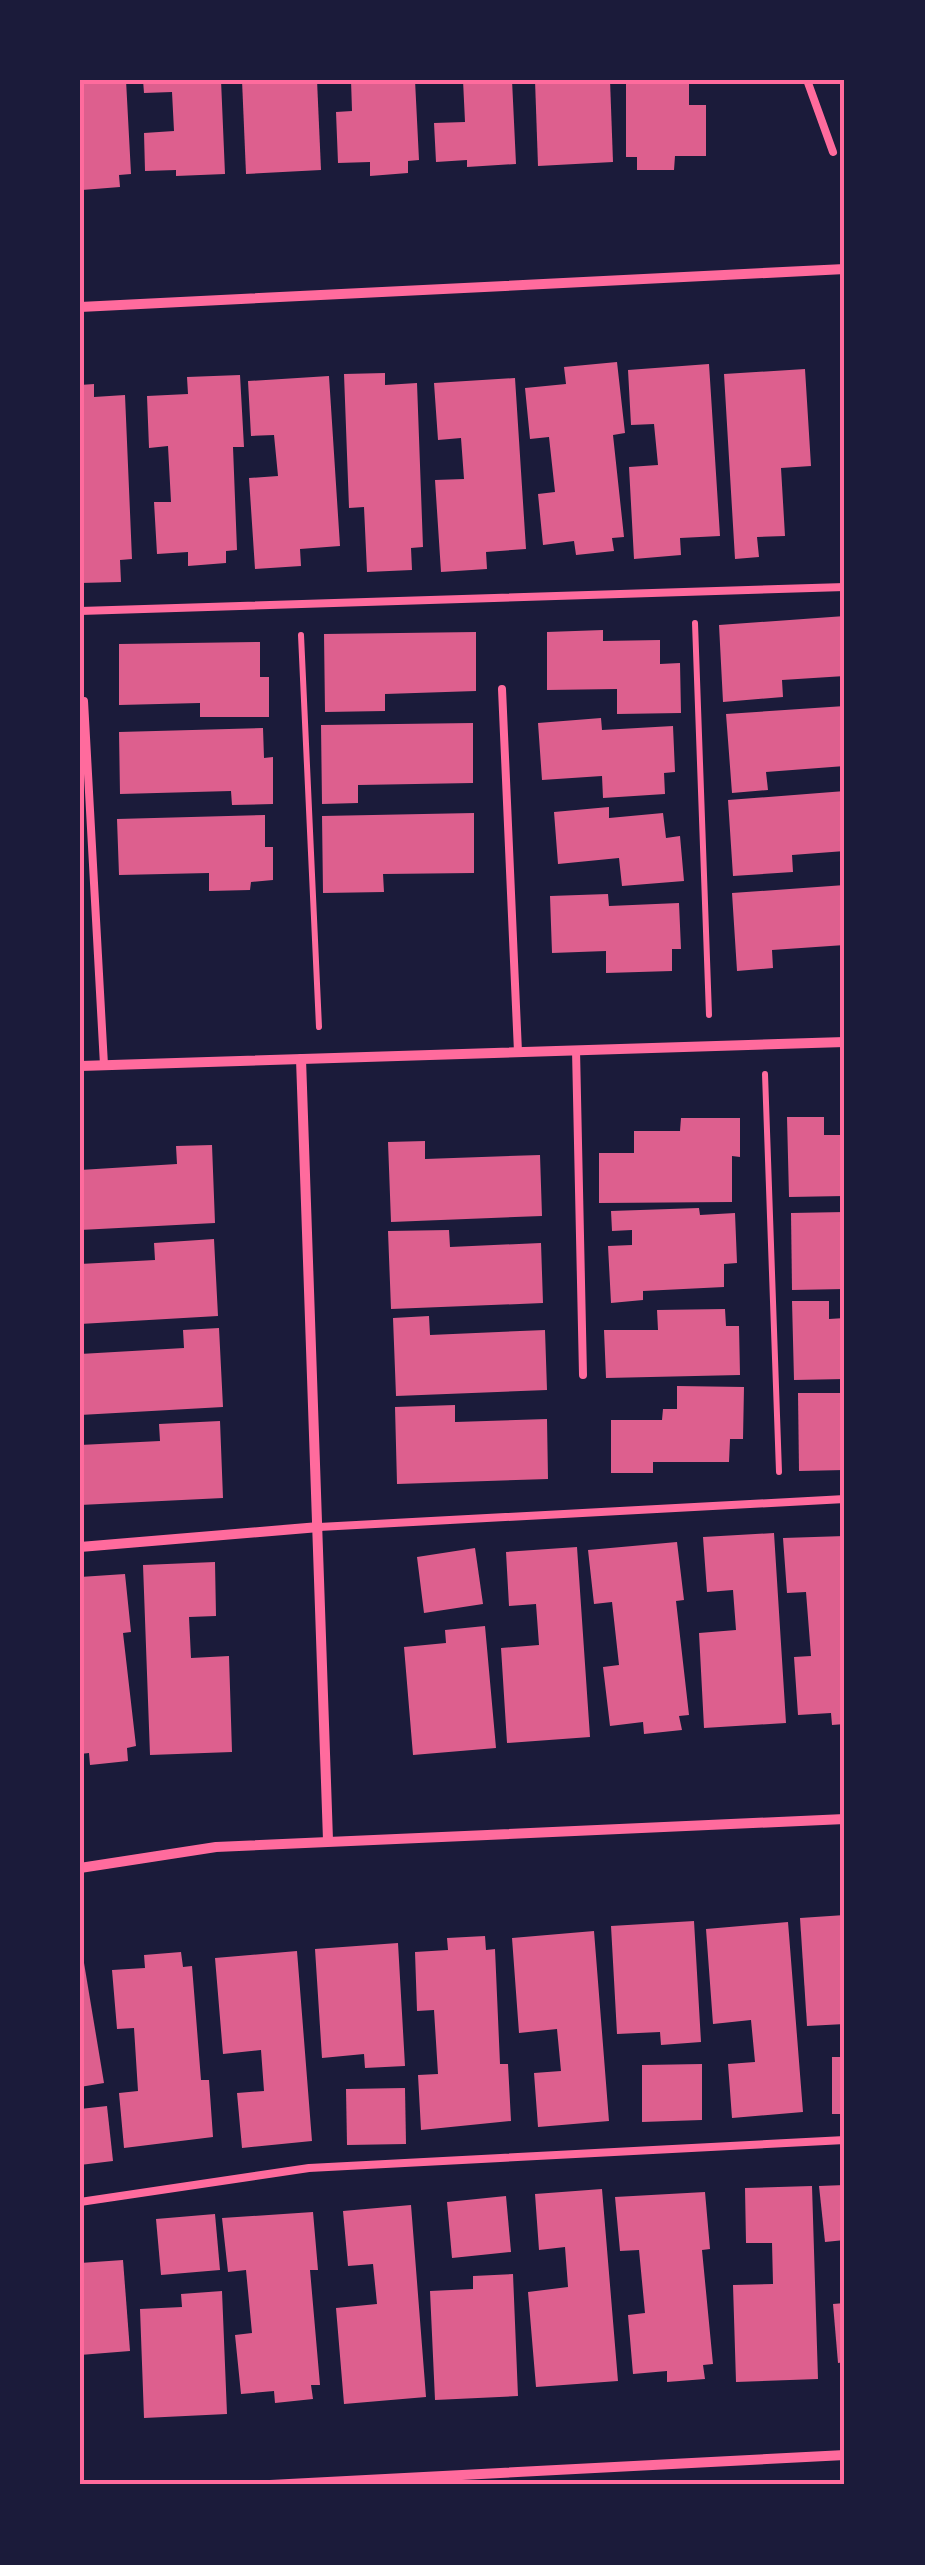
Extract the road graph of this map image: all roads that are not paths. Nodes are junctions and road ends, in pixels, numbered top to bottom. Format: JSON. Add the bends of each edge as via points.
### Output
{"nodes":[{"id":1,"x":806,"y":80,"type":"edge"},
{"id":2,"x":834,"y":152,"type":"dead end"},
{"id":3,"x":845,"y":268,"type":"edge"},
{"id":4,"x":80,"y":306,"type":"edge"},
{"id":5,"x":845,"y":587,"type":"edge"},
{"id":6,"x":80,"y":611,"type":"edge"},
{"id":7,"x":502,"y":689,"type":"dead end"},
{"id":8,"x":84,"y":701,"type":"dead end"},
{"id":9,"x":845,"y":1042,"type":"edge"},
{"id":10,"x":576,"y":1050,"type":"junction"},
{"id":11,"x":518,"y":1052,"type":"junction"},
{"id":12,"x":301,"y":1059,"type":"junction"},
{"id":13,"x":104,"y":1065,"type":"junction"},
{"id":14,"x":80,"y":1066,"type":"edge"},
{"id":15,"x":583,"y":1375,"type":"dead end"},
{"id":16,"x":845,"y":1498,"type":"edge"},
{"id":17,"x":318,"y":1527,"type":"junction"},
{"id":18,"x":80,"y":1547,"type":"edge"},
{"id":19,"x":845,"y":1820,"type":"edge"},
{"id":20,"x":328,"y":1840,"type":"junction"},
{"id":21,"x":80,"y":1868,"type":"edge"},
{"id":22,"x":845,"y":2140,"type":"edge"},
{"id":23,"x":80,"y":2202,"type":"edge"},
{"id":24,"x":845,"y":2455,"type":"edge"},
{"id":25,"x":270,"y":2485,"type":"edge"}],
"edges":[{"from":1,"to":2,"type":"lane"},
{"from":3,"to":4,"type":"street"},
{"from":5,"to":6,"type":"lane"},
{"from":7,"to":11,"type":"lane"},
{"from":8,"to":13,"type":"lane"},
{"from":9,"to":10,"type":"street"},
{"from":10,"to":11,"type":"street"},
{"from":10,"to":15,"type":"lane"},
{"from":11,"to":12,"type":"street"},
{"from":12,"to":13,"type":"street"},
{"from":12,"to":17,"type":"street"},
{"from":13,"to":14,"type":"street"},
{"from":16,"to":17,"type":"lane"},
{"from":17,"to":18,"type":"street"},
{"from":17,"to":20,"type":"street"},
{"from":19,"to":20,"type":"street"},
{"from":20,"to":21,"type":"street","via":[[216,1847]]},
{"from":22,"to":23,"type":"lane","via":[[309,2168]]},
{"from":24,"to":25,"type":"street"}]}
